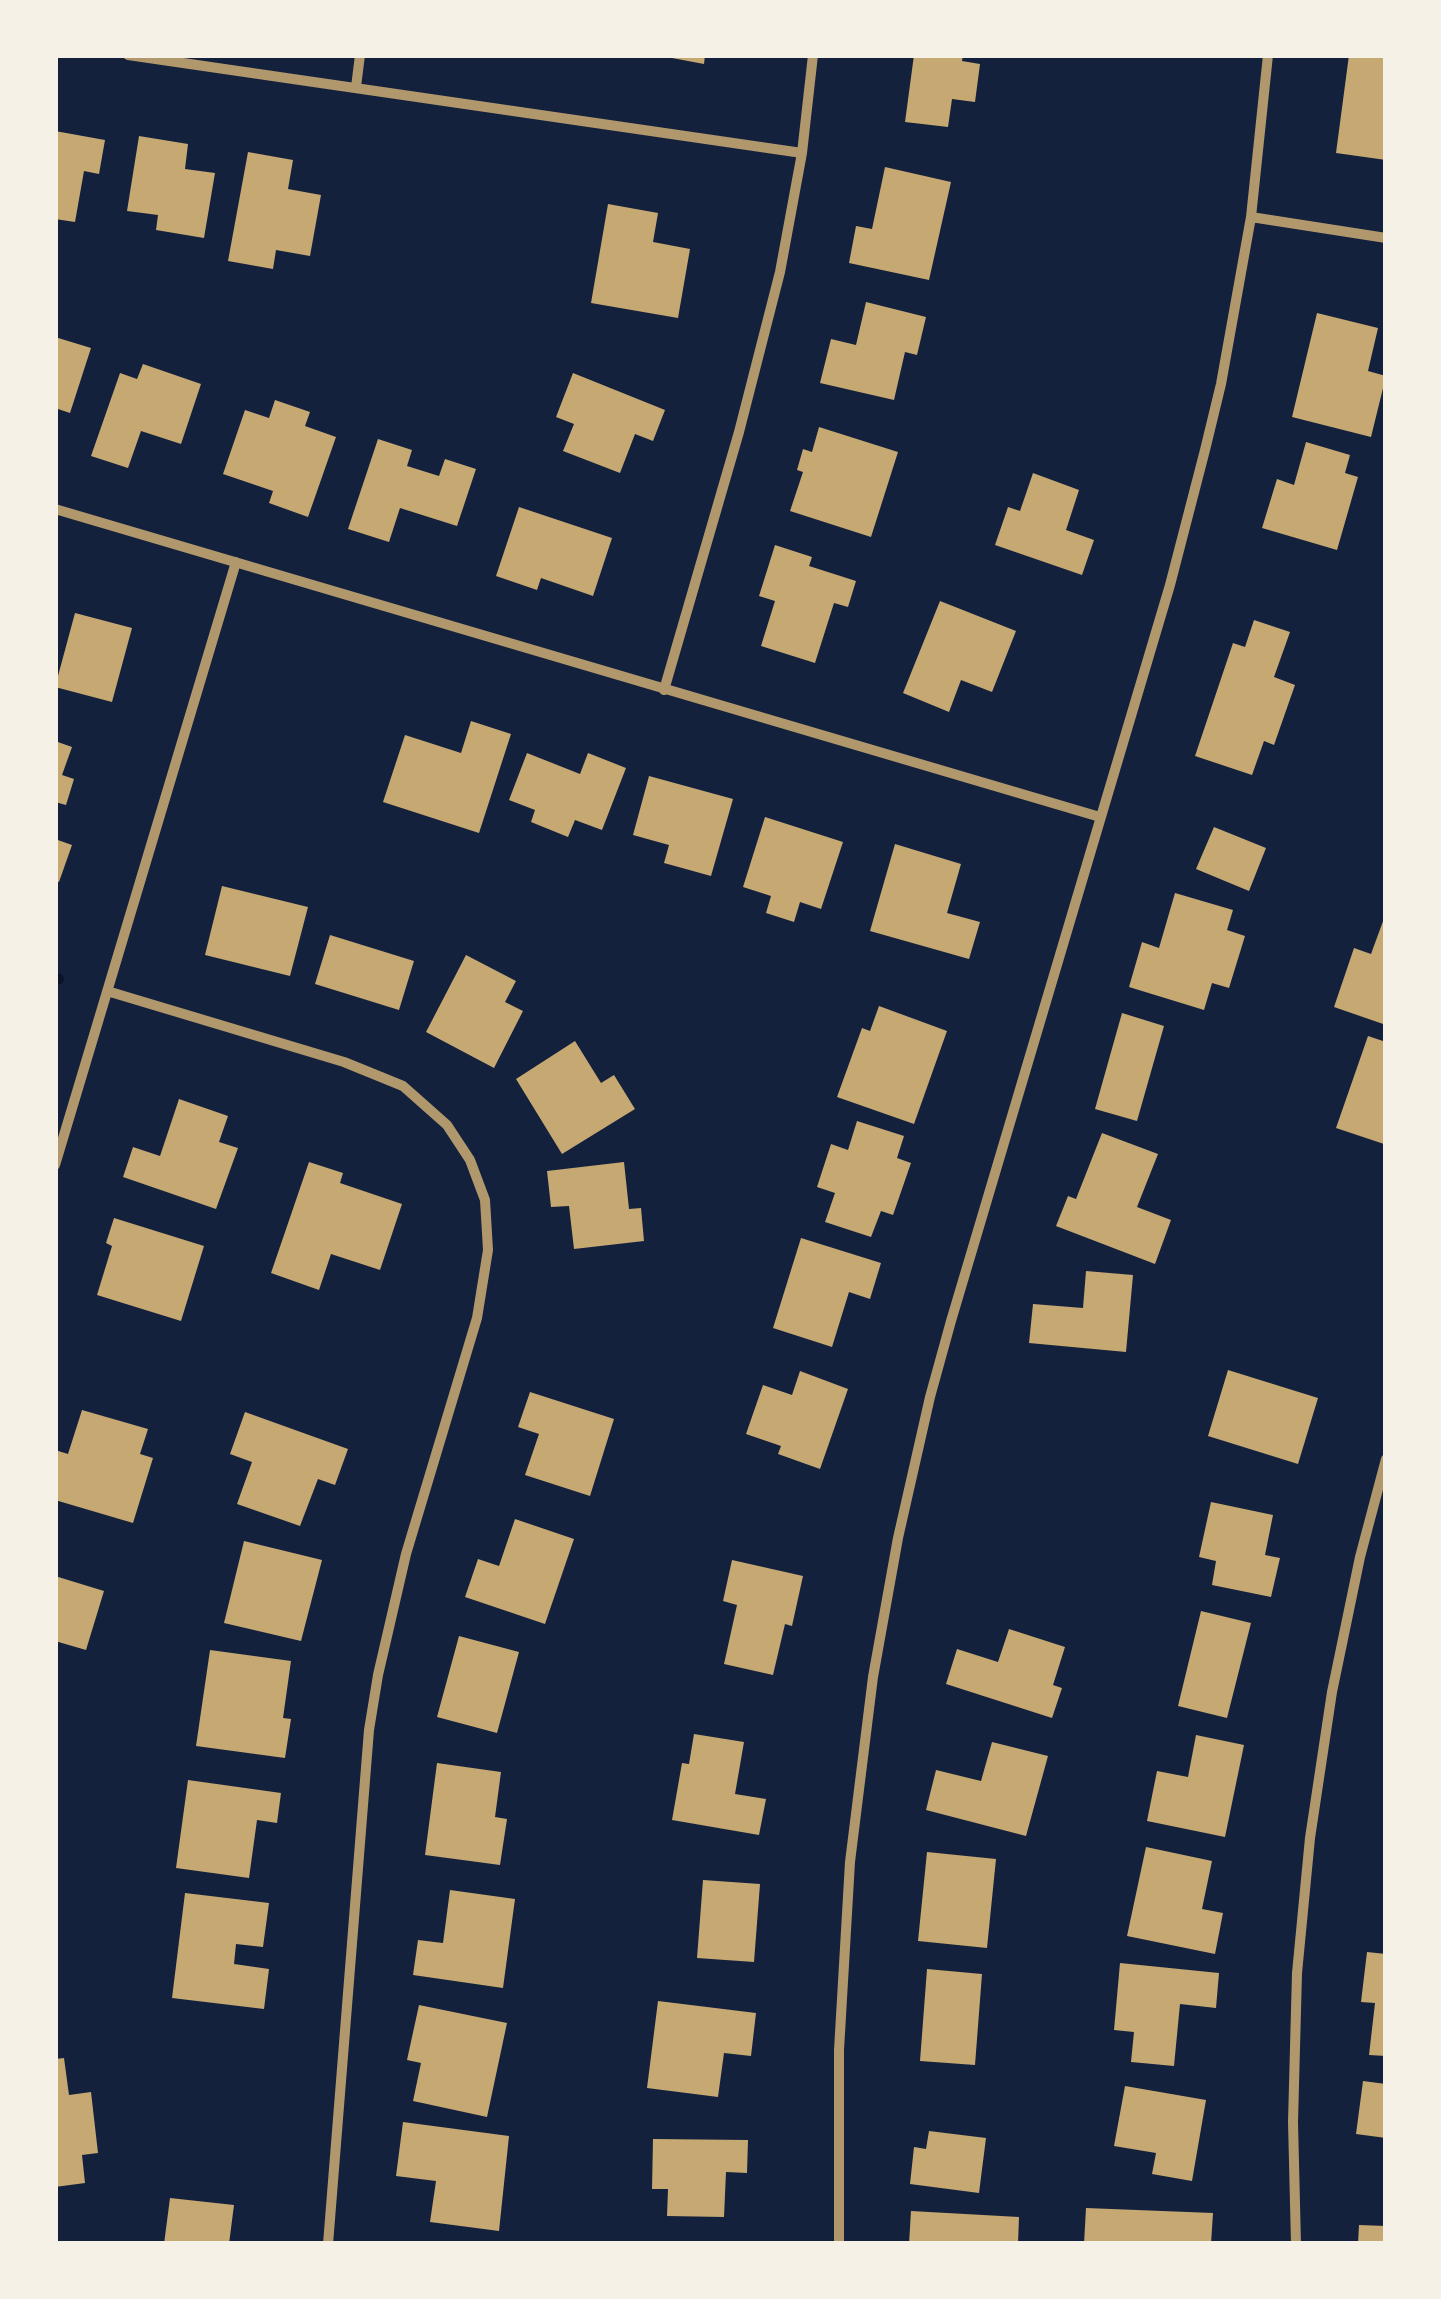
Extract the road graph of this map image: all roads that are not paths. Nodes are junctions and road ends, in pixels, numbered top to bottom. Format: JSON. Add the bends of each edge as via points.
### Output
{"nodes":[{"id":1,"x":128,"y":55,"type":"edge"},
{"id":2,"x":360,"y":55,"type":"edge"},
{"id":3,"x":813,"y":55,"type":"edge"},
{"id":4,"x":1268,"y":55,"type":"edge"},
{"id":5,"x":356,"y":88,"type":"junction"},
{"id":6,"x":802,"y":153,"type":"junction"},
{"id":7,"x":1251,"y":218,"type":"junction"},
{"id":8,"x":1386,"y":238,"type":"edge"},
{"id":9,"x":55,"y":509,"type":"edge"},
{"id":10,"x":236,"y":562,"type":"junction"},
{"id":11,"x":664,"y":690,"type":"junction"},
{"id":12,"x":1100,"y":817,"type":"junction"},
{"id":13,"x":107,"y":991,"type":"junction"},
{"id":14,"x":55,"y":1165,"type":"edge"},
{"id":15,"x":1386,"y":1459,"type":"edge"},
{"id":16,"x":328,"y":2244,"type":"edge"},
{"id":17,"x":839,"y":2244,"type":"edge"},
{"id":18,"x":1296,"y":2244,"type":"edge"}],
"edges":[{"from":1,"to":5,"type":"street"},
{"from":2,"to":5,"type":"street"},
{"from":3,"to":6,"type":"street"},
{"from":4,"to":7,"type":"street"},
{"from":5,"to":6,"type":"street"},
{"from":6,"to":11,"type":"street","via":[[761,352]]},
{"from":7,"to":8,"type":"street"},
{"from":7,"to":12,"type":"street","via":[[1194,498]]},
{"from":9,"to":10,"type":"street"},
{"from":10,"to":11,"type":"street"},
{"from":10,"to":13,"type":"street"},
{"from":11,"to":12,"type":"street"},
{"from":12,"to":17,"type":"street","via":[[930,1397],[885,1606],[850,1862],[839,2066]]},
{"from":13,"to":14,"type":"street"},
{"from":13,"to":16,"type":"street","via":[[403,1086],[453,1133],[485,1200],[488,1250],[477,1318],[406,1554],[369,1730]]},
{"from":15,"to":18,"type":"street","via":[[1335,1677],[1306,1868],[1293,2122]]}]}
